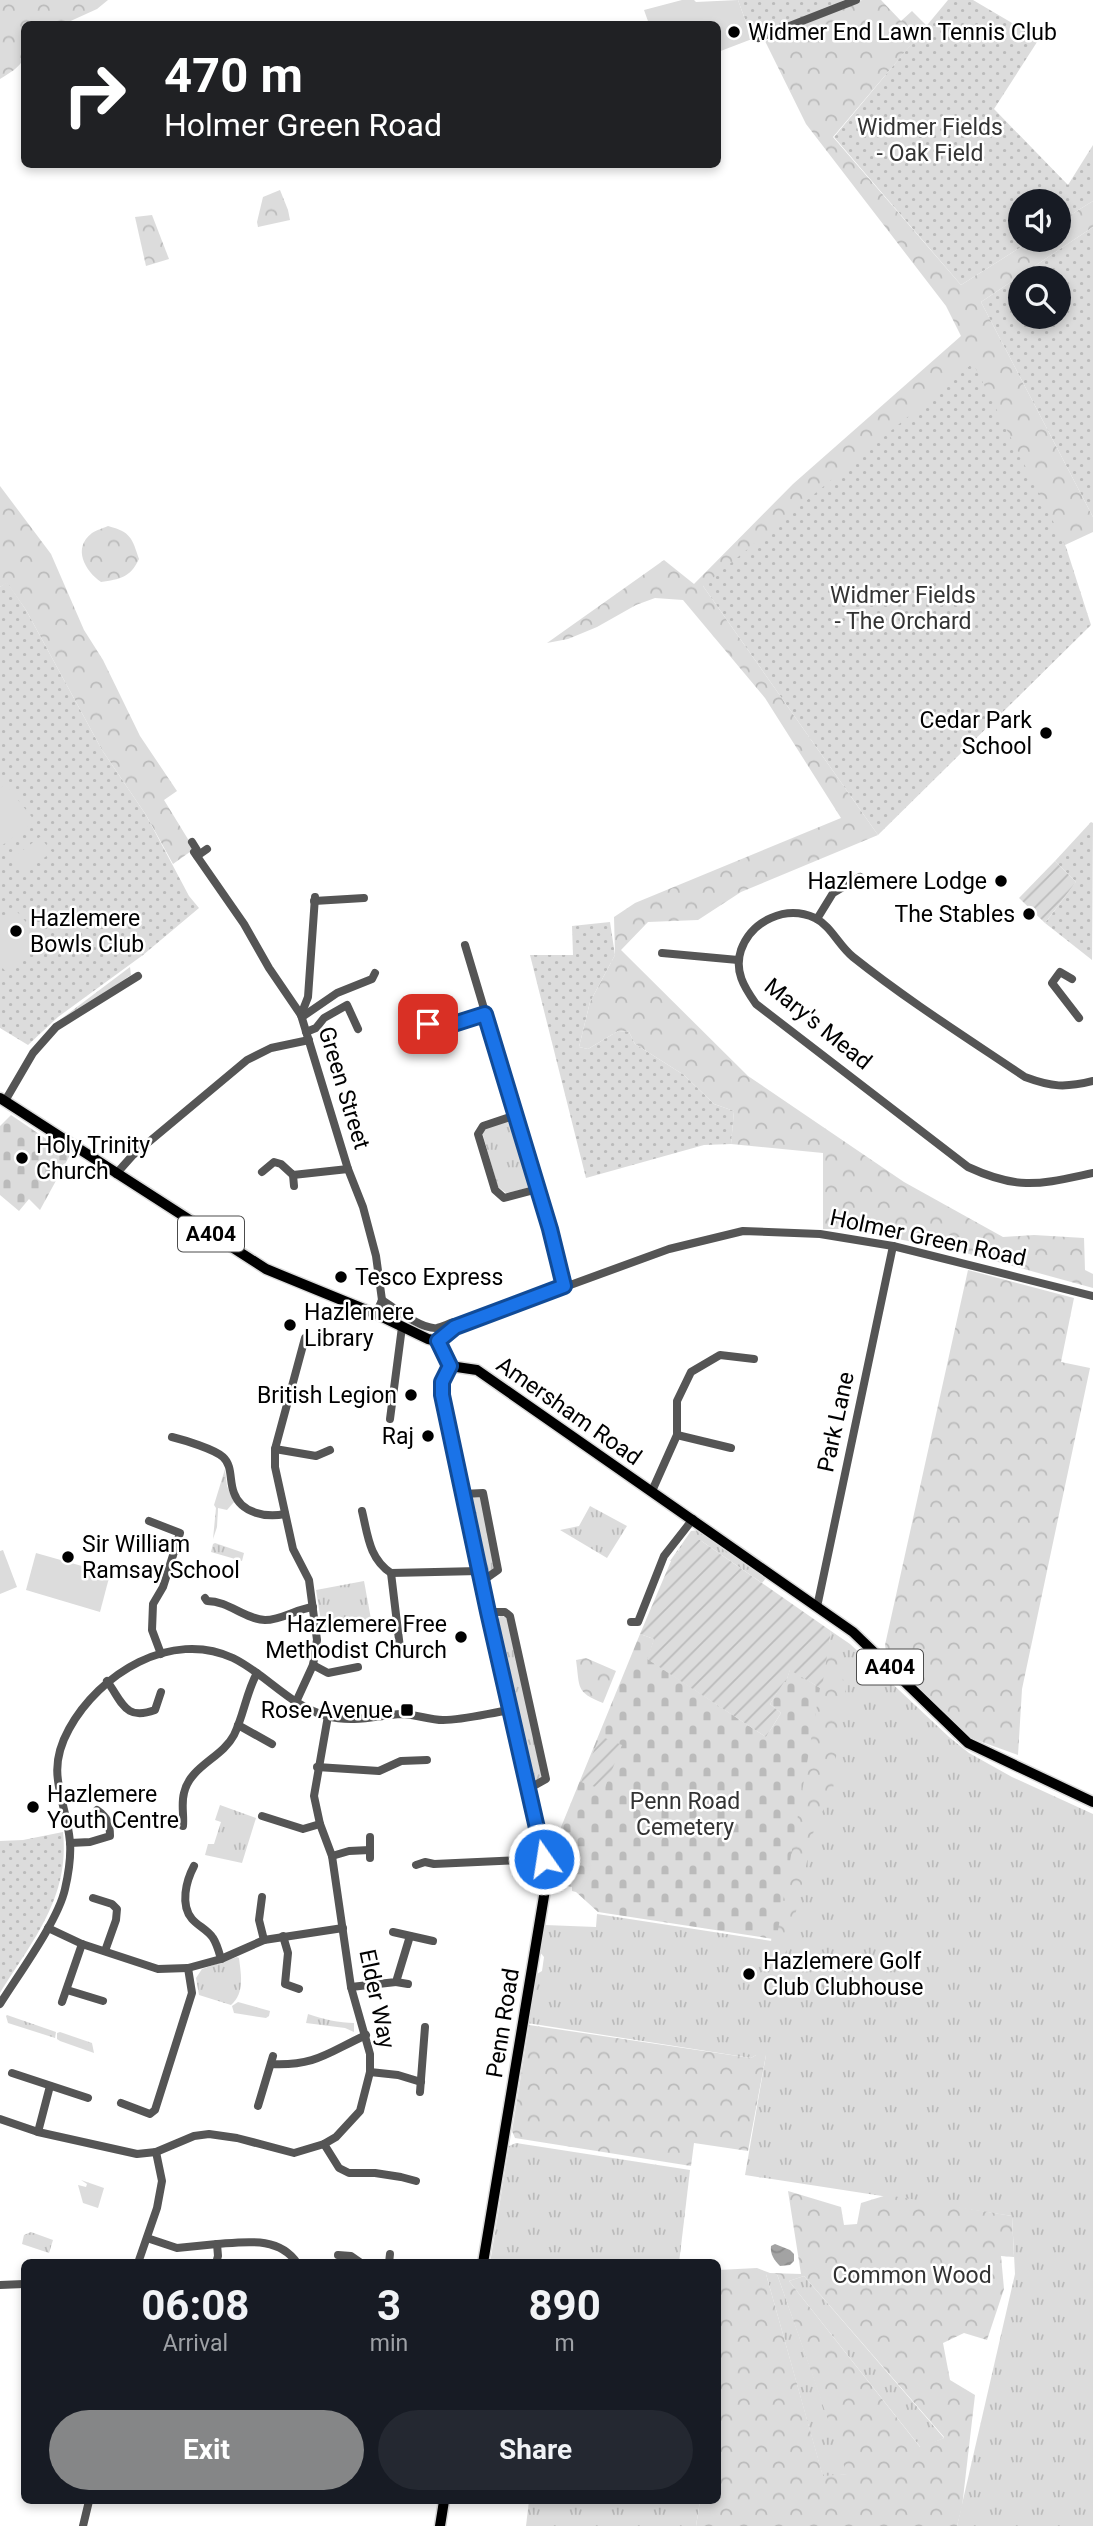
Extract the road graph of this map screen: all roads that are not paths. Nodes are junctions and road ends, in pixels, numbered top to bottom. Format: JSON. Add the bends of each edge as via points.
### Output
{"nodes":[{"id":1,"x":856,"y":0,"type":"edge"},
{"id":2,"x":759,"y":38,"type":"dead end"},
{"id":3,"x":192,"y":842,"type":"dead end"},
{"id":4,"x":207,"y":849,"type":"dead end"},
{"id":5,"x":197,"y":856,"type":"junction"},
{"id":6,"x":860,"y":877,"type":"dead end"},
{"id":7,"x":363,"y":898,"type":"dead end"},
{"id":8,"x":817,"y":919,"type":"junction"},
{"id":9,"x":465,"y":945,"type":"dead end"},
{"id":10,"x":662,"y":953,"type":"dead end"},
{"id":11,"x":738,"y":961,"type":"junction"},
{"id":12,"x":375,"y":973,"type":"dead end"},
{"id":13,"x":138,"y":976,"type":"dead end"},
{"id":14,"x":1073,"y":979,"type":"dead end"},
{"id":15,"x":485,"y":1014,"type":"junction"},
{"id":16,"x":302,"y":1016,"type":"junction"},
{"id":17,"x":1079,"y":1018,"type":"dead end"},
{"id":18,"x":358,"y":1029,"type":"dead end"},
{"id":19,"x":438,"y":1029,"type":"dead end"},
{"id":20,"x":307,"y":1036,"type":"junction"},
{"id":21,"x":1093,"y":1081,"type":"edge"},
{"id":22,"x":2,"y":1100,"type":"edge"},
{"id":23,"x":516,"y":1115,"type":"junction"},
{"id":24,"x":348,"y":1169,"type":"junction"},
{"id":25,"x":262,"y":1172,"type":"dead end"},
{"id":26,"x":1093,"y":1173,"type":"edge"},
{"id":27,"x":116,"y":1174,"type":"junction"},
{"id":28,"x":293,"y":1175,"type":"junction"},
{"id":29,"x":294,"y":1186,"type":"dead end"},
{"id":30,"x":538,"y":1189,"type":"junction"},
{"id":31,"x":893,"y":1246,"type":"junction"},
{"id":32,"x":564,"y":1286,"type":"junction"},
{"id":33,"x":1093,"y":1296,"type":"edge"},
{"id":34,"x":382,"y":1300,"type":"junction"},
{"id":35,"x":376,"y":1314,"type":"junction"},
{"id":36,"x":464,"y":1323,"type":"junction"},
{"id":37,"x":402,"y":1327,"type":"junction"},
{"id":38,"x":305,"y":1338,"type":"dead end"},
{"id":39,"x":438,"y":1341,"type":"junction"},
{"id":40,"x":754,"y":1359,"type":"dead end"},
{"id":41,"x":450,"y":1366,"type":"junction"},
{"id":42,"x":390,"y":1419,"type":"dead end"},
{"id":43,"x":677,"y":1435,"type":"junction"},
{"id":44,"x":172,"y":1437,"type":"dead end"},
{"id":45,"x":731,"y":1448,"type":"dead end"},
{"id":46,"x":275,"y":1449,"type":"junction"},
{"id":47,"x":330,"y":1450,"type":"dead end"},
{"id":48,"x":652,"y":1491,"type":"junction"},
{"id":49,"x":463,"y":1494,"type":"junction"},
{"id":50,"x":362,"y":1511,"type":"dead end"},
{"id":51,"x":285,"y":1514,"type":"junction"},
{"id":52,"x":693,"y":1519,"type":"junction"},
{"id":53,"x":149,"y":1521,"type":"dead end"},
{"id":54,"x":391,"y":1573,"type":"junction"},
{"id":55,"x":480,"y":1576,"type":"junction"},
{"id":56,"x":205,"y":1598,"type":"dead end"},
{"id":57,"x":313,"y":1607,"type":"junction"},
{"id":58,"x":817,"y":1607,"type":"junction"},
{"id":59,"x":488,"y":1612,"type":"junction"},
{"id":60,"x":631,"y":1622,"type":"dead end"},
{"id":61,"x":400,"y":1648,"type":"dead end"},
{"id":62,"x":161,"y":1654,"type":"junction"},
{"id":63,"x":313,"y":1665,"type":"junction"},
{"id":64,"x":358,"y":1667,"type":"dead end"},
{"id":65,"x":257,"y":1673,"type":"junction"},
{"id":66,"x":107,"y":1681,"type":"junction"},
{"id":67,"x":161,"y":1692,"type":"dead end"},
{"id":68,"x":296,"y":1702,"type":"junction"},
{"id":69,"x":511,"y":1710,"type":"junction"},
{"id":70,"x":328,"y":1716,"type":"junction"},
{"id":71,"x":238,"y":1725,"type":"junction"},
{"id":72,"x":272,"y":1744,"type":"dead end"},
{"id":73,"x":427,"y":1759,"type":"dead end"},
{"id":74,"x":317,"y":1767,"type":"junction"},
{"id":75,"x":528,"y":1789,"type":"junction"},
{"id":76,"x":1092,"y":1797,"type":"edge"},
{"id":77,"x":97,"y":1810,"type":"dead end"},
{"id":78,"x":262,"y":1816,"type":"dead end"},
{"id":79,"x":320,"y":1824,"type":"junction"},
{"id":80,"x":183,"y":1826,"type":"dead end"},
{"id":81,"x":370,"y":1837,"type":"dead end"},
{"id":82,"x":70,"y":1843,"type":"junction"},
{"id":83,"x":332,"y":1856,"type":"junction"},
{"id":84,"x":544,"y":1859,"type":"junction"},
{"id":85,"x":416,"y":1865,"type":"dead end"},
{"id":86,"x":194,"y":1866,"type":"dead end"},
{"id":87,"x":262,"y":1897,"type":"dead end"},
{"id":88,"x":93,"y":1898,"type":"dead end"},
{"id":89,"x":48,"y":1928,"type":"junction"},
{"id":90,"x":344,"y":1928,"type":"junction"},
{"id":91,"x":393,"y":1933,"type":"dead end"},
{"id":92,"x":283,"y":1936,"type":"junction"},
{"id":93,"x":410,"y":1936,"type":"junction"},
{"id":94,"x":264,"y":1940,"type":"junction"},
{"id":95,"x":433,"y":1941,"type":"dead end"},
{"id":96,"x":82,"y":1944,"type":"junction"},
{"id":97,"x":105,"y":1951,"type":"junction"},
{"id":98,"x":221,"y":1959,"type":"junction"},
{"id":99,"x":188,"y":1968,"type":"junction"},
{"id":100,"x":396,"y":1982,"type":"junction"},
{"id":101,"x":408,"y":1984,"type":"dead end"},
{"id":102,"x":351,"y":1987,"type":"junction"},
{"id":103,"x":299,"y":1989,"type":"dead end"},
{"id":104,"x":67,"y":1990,"type":"junction"},
{"id":105,"x":103,"y":2001,"type":"dead end"},
{"id":106,"x":62,"y":2002,"type":"dead end"},
{"id":107,"x":0,"y":2004,"type":"edge"},
{"id":108,"x":425,"y":2027,"type":"dead end"},
{"id":109,"x":366,"y":2035,"type":"junction"},
{"id":110,"x":370,"y":2072,"type":"junction"},
{"id":111,"x":12,"y":2073,"type":"dead end"},
{"id":112,"x":50,"y":2086,"type":"junction"},
{"id":113,"x":88,"y":2098,"type":"dead end"},
{"id":114,"x":121,"y":2103,"type":"dead end"},
{"id":115,"x":257,"y":2106,"type":"dead end"},
{"id":116,"x":0,"y":2119,"type":"edge"},
{"id":117,"x":38,"y":2132,"type":"junction"},
{"id":118,"x":324,"y":2144,"type":"junction"},
{"id":119,"x":156,"y":2152,"type":"junction"},
{"id":120,"x":416,"y":2181,"type":"dead end"},
{"id":121,"x":147,"y":2238,"type":"junction"},
{"id":122,"x":217,"y":2244,"type":"junction"},
{"id":123,"x":338,"y":2255,"type":"dead end"},
{"id":124,"x":139,"y":2259,"type":"edge"},
{"id":125,"x":216,"y":2259,"type":"edge"},
{"id":126,"x":293,"y":2259,"type":"edge"},
{"id":127,"x":355,"y":2259,"type":"edge"},
{"id":128,"x":484,"y":2259,"type":"edge"},
{"id":129,"x":21,"y":2284,"type":"edge"},
{"id":130,"x":0,"y":2285,"type":"edge"},
{"id":131,"x":88,"y":2504,"type":"edge"},
{"id":132,"x":444,"y":2504,"type":"edge"},
{"id":133,"x":83,"y":2526,"type":"edge"},
{"id":134,"x":440,"y":2526,"type":"edge"}],
"edges":[{"from":1,"to":2,"type":"street"},
{"from":3,"to":5,"type":"street","name":"Green Street"},
{"from":4,"to":5,"type":"street"},
{"from":5,"to":16,"type":"street","name":"Green Street"},
{"from":6,"to":8,"type":"street","via":[[833,893]]},
{"from":7,"to":16,"type":"street","via":[[314,899],[308,997]]},
{"from":8,"to":11,"type":"street","via":[[791,913],[773,916],[755,927]]},
{"from":8,"to":21,"type":"street","via":[[850,955],[1025,1077],[1048,1086]]},
{"from":9,"to":15,"type":"street"},
{"from":10,"to":11,"type":"street"},
{"from":11,"to":26,"type":"street","name":"Mary's Mead","via":[[742,984],[756,1004],[968,1167],[995,1179],[1024,1184]]},
{"from":12,"to":16,"type":"street","via":[[360,988],[337,993]]},
{"from":13,"to":22,"type":"street","via":[[56,1027]]},
{"from":14,"to":17,"type":"street","via":[[1060,972],[1052,983]]},
{"from":15,"to":19,"type":"street"},
{"from":15,"to":23,"type":"street"},
{"from":16,"to":20,"type":"street","name":"Green Street"},
{"from":18,"to":20,"type":"street","via":[[347,1005],[324,1018]]},
{"from":20,"to":24,"type":"street","name":"Green Street"},
{"from":20,"to":27,"type":"street","via":[[247,1060]]},
{"from":22,"to":27,"type":"main road","number":"A404"},
{"from":23,"to":30,"type":"street"},
{"from":23,"to":30,"type":"street","via":[[483,1126],[478,1134],[495,1190],[504,1198]]},
{"from":24,"to":28,"type":"street"},
{"from":24,"to":34,"type":"street","name":"Green Street","via":[[376,1256]]},
{"from":25,"to":28,"type":"street","via":[[274,1162]]},
{"from":27,"to":35,"type":"main road","number":"A404","via":[[265,1269]]},
{"from":28,"to":29,"type":"street"},
{"from":30,"to":32,"type":"street"},
{"from":31,"to":32,"type":"street","name":"Holmer Green Road","via":[[820,1234],[743,1231],[669,1249]]},
{"from":31,"to":33,"type":"street","name":"Holmer Green Road"},
{"from":31,"to":58,"type":"street","name":"Park Lane"},
{"from":32,"to":36,"type":"street","name":"Holmer Green Road"},
{"from":34,"to":35,"type":"street"},
{"from":34,"to":36,"type":"street","via":[[427,1328]]},
{"from":35,"to":37,"type":"main road","number":"A404"},
{"from":36,"to":39,"type":"street","name":"Holmer Green Road"},
{"from":37,"to":39,"type":"main road","number":"A404"},
{"from":37,"to":42,"type":"street"},
{"from":38,"to":46,"type":"street"},
{"from":39,"to":41,"type":"main road"},
{"from":40,"to":43,"type":"street","via":[[720,1355],[691,1372],[677,1401]]},
{"from":41,"to":48,"type":"main road","name":"Amersham Road","number":"A404","via":[[477,1370]]},
{"from":41,"to":49,"type":"main road","name":"Penn Road","via":[[442,1395]]},
{"from":43,"to":45,"type":"street"},
{"from":43,"to":48,"type":"street"},
{"from":44,"to":51,"type":"street","via":[[222,1456],[243,1507],[271,1517]]},
{"from":46,"to":47,"type":"street","via":[[316,1456]]},
{"from":46,"to":51,"type":"street"},
{"from":48,"to":52,"type":"main road","name":"Amersham Road","number":"A404"},
{"from":49,"to":55,"type":"main road","name":"Penn Road"},
{"from":49,"to":55,"type":"street","via":[[483,1493],[498,1570]]},
{"from":50,"to":54,"type":"street","via":[[371,1551]]},
{"from":51,"to":57,"type":"street","via":[[293,1549],[309,1580]]},
{"from":52,"to":58,"type":"main road","name":"Amersham Road","number":"A404"},
{"from":52,"to":60,"type":"street","via":[[664,1556],[638,1622]]},
{"from":53,"to":62,"type":"street","via":[[180,1533],[153,1604],[152,1630]]},
{"from":54,"to":55,"type":"street"},
{"from":54,"to":61,"type":"street"},
{"from":55,"to":59,"type":"main road","name":"Penn Road"},
{"from":56,"to":57,"type":"street","via":[[264,1620]]},
{"from":57,"to":63,"type":"street","via":[[317,1640]]},
{"from":58,"to":76,"type":"main road","name":"Amersham Road","number":"A404","via":[[853,1632],[968,1742]]},
{"from":59,"to":69,"type":"main road","name":"Penn Road"},
{"from":59,"to":75,"type":"street","via":[[510,1616],[546,1779]]},
{"from":62,"to":65,"type":"street","via":[[191,1648],[210,1650]]},
{"from":62,"to":66,"type":"street"},
{"from":63,"to":64,"type":"street","via":[[328,1673]]},
{"from":63,"to":68,"type":"street"},
{"from":65,"to":68,"type":"street"},
{"from":65,"to":71,"type":"street"},
{"from":66,"to":67,"type":"street","via":[[129,1712],[140,1715],[155,1710]]},
{"from":66,"to":82,"type":"street","via":[[68,1729],[58,1758],[56,1778]]},
{"from":68,"to":70,"type":"street"},
{"from":69,"to":70,"type":"street","via":[[442,1720],[404,1714],[360,1720]]},
{"from":69,"to":75,"type":"main road","name":"Penn Road"},
{"from":70,"to":74,"type":"street","name":"Elder Way"},
{"from":71,"to":72,"type":"street"},
{"from":71,"to":80,"type":"street","via":[[227,1745],[195,1771],[184,1789]]},
{"from":73,"to":74,"type":"street","via":[[401,1761],[379,1771]]},
{"from":74,"to":79,"type":"street","name":"Elder Way","via":[[314,1796]]},
{"from":75,"to":84,"type":"main road","name":"Penn Road"},
{"from":77,"to":82,"type":"street","via":[[106,1816],[115,1836]]},
{"from":78,"to":79,"type":"street","via":[[303,1829]]},
{"from":79,"to":83,"type":"street","name":"Elder Way"},
{"from":81,"to":83,"type":"street","via":[[370,1854],[349,1851]]},
{"from":82,"to":89,"type":"street","via":[[65,1891]]},
{"from":83,"to":90,"type":"street","name":"Elder Way"},
{"from":84,"to":85,"type":"street"},
{"from":84,"to":128,"type":"main road","name":"Penn Road","via":[[546,1884]]},
{"from":86,"to":98,"type":"street","via":[[185,1894],[186,1908],[213,1937]]},
{"from":87,"to":94,"type":"street","via":[[259,1920]]},
{"from":88,"to":97,"type":"street","via":[[117,1909]]},
{"from":89,"to":96,"type":"street"},
{"from":89,"to":107,"type":"street"},
{"from":90,"to":92,"type":"street"},
{"from":90,"to":102,"type":"street","name":"Elder Way"},
{"from":91,"to":93,"type":"street"},
{"from":92,"to":94,"type":"street"},
{"from":92,"to":103,"type":"street","via":[[288,1954],[285,1984]]},
{"from":93,"to":95,"type":"street"},
{"from":93,"to":100,"type":"street"},
{"from":94,"to":98,"type":"street"},
{"from":96,"to":97,"type":"street"},
{"from":96,"to":104,"type":"street"},
{"from":97,"to":99,"type":"street","via":[[158,1969]]},
{"from":98,"to":99,"type":"street"},
{"from":99,"to":114,"type":"street","via":[[192,1993],[155,2110],[150,2114]]},
{"from":100,"to":101,"type":"street"},
{"from":100,"to":102,"type":"street"},
{"from":102,"to":109,"type":"street","name":"Elder Way"},
{"from":104,"to":105,"type":"street"},
{"from":104,"to":106,"type":"street"},
{"from":108,"to":110,"type":"street","via":[[420,2087],[398,2075]]},
{"from":109,"to":110,"type":"street","name":"Elder Way"},
{"from":109,"to":115,"type":"street","via":[[318,2060],[290,2065],[272,2060]]},
{"from":110,"to":118,"type":"street","name":"Elder Way","via":[[360,2111]]},
{"from":111,"to":112,"type":"street"},
{"from":112,"to":113,"type":"street"},
{"from":112,"to":117,"type":"street"},
{"from":116,"to":117,"type":"street"},
{"from":117,"to":119,"type":"street","via":[[118,2151]]},
{"from":118,"to":119,"type":"street","name":"Elder Way","via":[[294,2153],[209,2134]]},
{"from":118,"to":120,"type":"street","via":[[339,2168],[349,2173]]},
{"from":119,"to":121,"type":"street","via":[[162,2181]]},
{"from":121,"to":122,"type":"street","via":[[177,2248]]},
{"from":121,"to":124,"type":"street"},
{"from":122,"to":125,"type":"street"},
{"from":122,"to":126,"type":"street","via":[[261,2242],[283,2248]]},
{"from":123,"to":127,"type":"street"},
{"from":129,"to":130,"type":"street"},
{"from":131,"to":133,"type":"street"},
{"from":132,"to":134,"type":"main road"}]}
